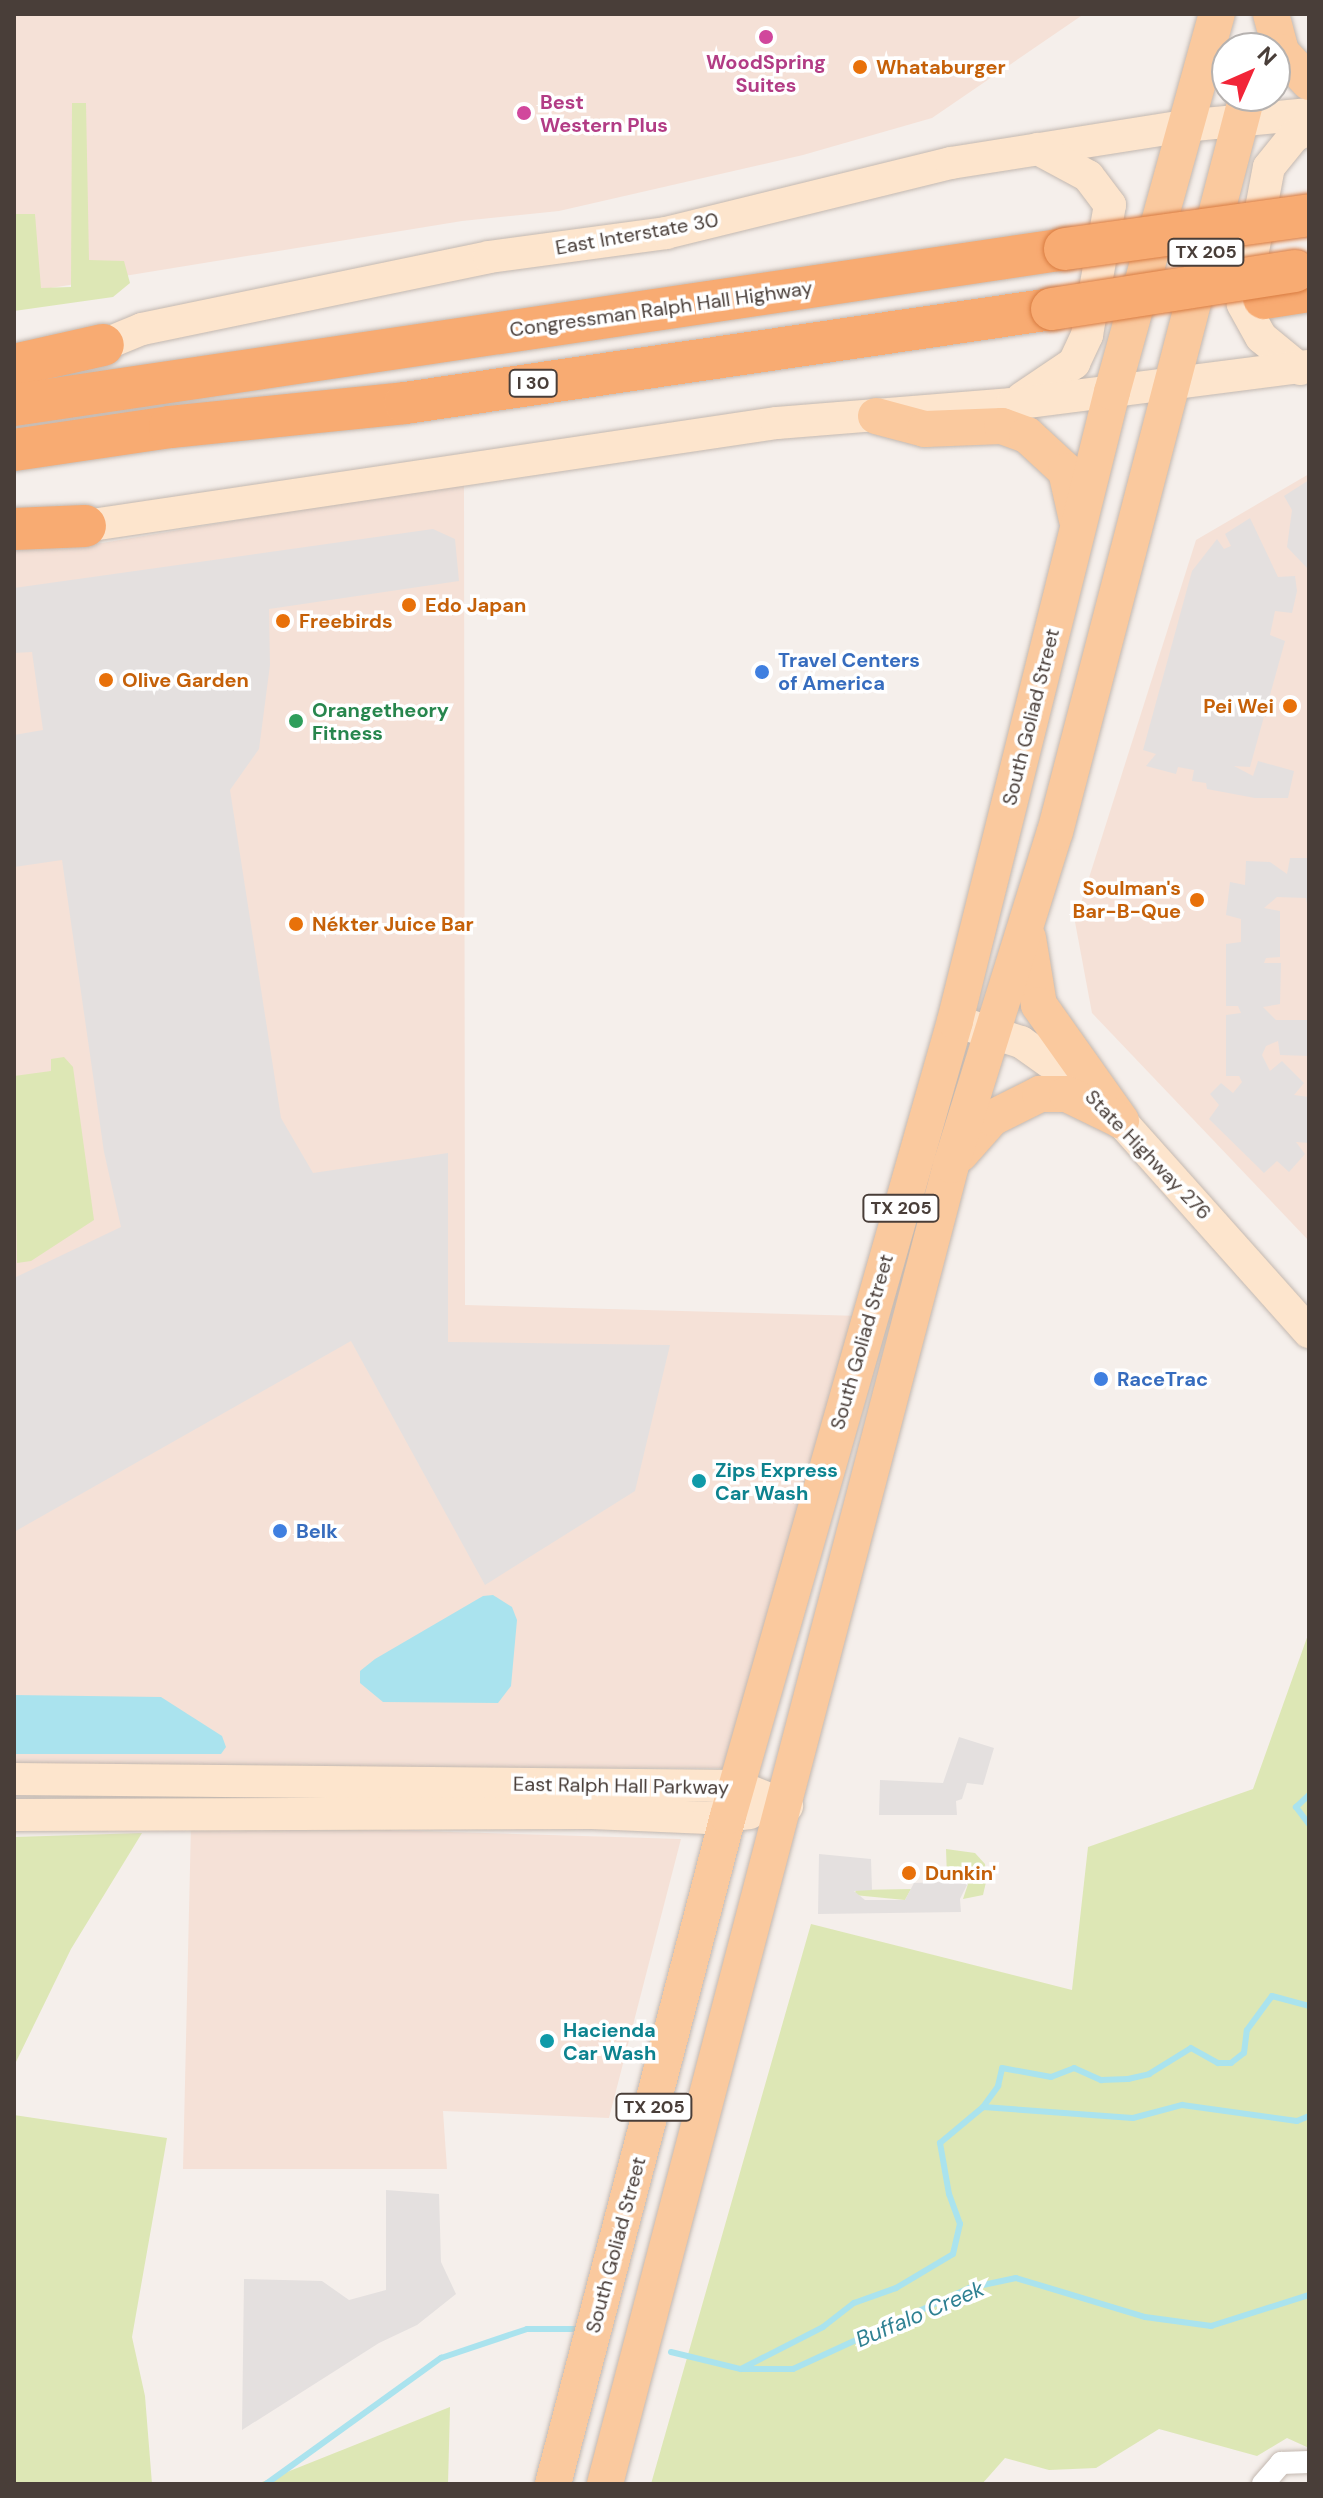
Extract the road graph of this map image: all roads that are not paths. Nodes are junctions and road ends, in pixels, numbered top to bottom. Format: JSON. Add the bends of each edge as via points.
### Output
{"nodes":[{"id":1,"x":1217,"y":14,"type":"edge"},
{"id":2,"x":1269,"y":14,"type":"edge"},
{"id":3,"x":1309,"y":82,"type":"edge"},
{"id":4,"x":1231,"y":112,"type":"edge"},
{"id":5,"x":1243,"y":112,"type":"edge"},
{"id":6,"x":1287,"y":112,"type":"edge"},
{"id":7,"x":1309,"y":114,"type":"edge"},
{"id":8,"x":1184,"y":126,"type":"junction"},
{"id":9,"x":1309,"y":129,"type":"edge"},
{"id":10,"x":1038,"y":149,"type":"junction"},
{"id":11,"x":1309,"y":193,"type":"edge"},
{"id":12,"x":1309,"y":215,"type":"edge"},
{"id":13,"x":1055,"y":245,"type":"junction"},
{"id":14,"x":1304,"y":277,"type":"edge"},
{"id":15,"x":103,"y":345,"type":"junction"},
{"id":16,"x":14,"y":356,"type":"edge"},
{"id":17,"x":14,"y":365,"type":"edge"},
{"id":18,"x":1304,"y":368,"type":"edge"},
{"id":19,"x":1171,"y":385,"type":"junction"},
{"id":20,"x":1112,"y":392,"type":"junction"},
{"id":21,"x":1012,"y":404,"type":"junction"},
{"id":22,"x":14,"y":405,"type":"edge"},
{"id":23,"x":876,"y":416,"type":"junction"},
{"id":24,"x":14,"y":450,"type":"edge"},
{"id":25,"x":85,"y":526,"type":"junction"},
{"id":26,"x":14,"y":529,"type":"edge"},
{"id":27,"x":1078,"y":530,"type":"junction"},
{"id":28,"x":14,"y":537,"type":"edge"},
{"id":29,"x":1027,"y":922,"type":"junction"},
{"id":30,"x":955,"y":1021,"type":"junction"},
{"id":31,"x":993,"y":1030,"type":"junction"},
{"id":32,"x":1121,"y":1121,"type":"junction"},
{"id":33,"x":951,"y":1165,"type":"junction"},
{"id":34,"x":1309,"y":1332,"type":"edge"},
{"id":35,"x":846,"y":1396,"type":"junction"},
{"id":36,"x":838,"y":1603,"type":"junction"},
{"id":37,"x":14,"y":1779,"type":"edge"},
{"id":38,"x":260,"y":1783,"type":"junction"},
{"id":39,"x":394,"y":1799,"type":"junction"},
{"id":40,"x":732,"y":1801,"type":"junction"},
{"id":41,"x":787,"y":1806,"type":"junction"},
{"id":42,"x":14,"y":1815,"type":"edge"},
{"id":43,"x":261,"y":1815,"type":"junction"},
{"id":44,"x":1309,"y":2462,"type":"edge"},
{"id":45,"x":553,"y":2484,"type":"edge"},
{"id":46,"x":605,"y":2484,"type":"edge"},
{"id":47,"x":1263,"y":2484,"type":"edge"}],
"edges":[{"from":1,"to":8,"type":"main road","name":"South Goliad Street","number":"TX 205"},
{"from":2,"to":3,"type":"main road","via":[[1281,52]]},
{"from":4,"to":8,"type":"main road","name":"East Interstate 30"},
{"from":5,"to":19,"type":"main road","name":"South Goliad Street","number":"TX 205"},
{"from":6,"to":7,"type":"main road","name":"East Interstate 30"},
{"from":8,"to":10,"type":"main road","name":"East Interstate 30"},
{"from":8,"to":20,"type":"main road","name":"South Goliad Street","number":"TX 205"},
{"from":9,"to":18,"type":"main road","via":[[1294,136],[1269,167],[1243,304],[1261,337]]},
{"from":10,"to":15,"type":"main road","name":"East Interstate 30","via":[[951,163],[666,233],[489,257],[142,329]]},
{"from":10,"to":21,"type":"main road","via":[[1088,176],[1110,205],[1087,335],[1074,363]]},
{"from":11,"to":13,"type":"highway"},
{"from":12,"to":13,"type":"highway","name":"Congressman Ralph Hall Highway","bridge":true},
{"from":13,"to":22,"type":"highway","name":"Congressman Ralph Hall Highway"},
{"from":14,"to":24,"type":"highway","number":"I 30","bridge":true,"via":[[1250,289],[1052,309],[405,403],[170,427]]},
{"from":15,"to":16,"type":"main road","name":"East Interstate 30"},
{"from":15,"to":17,"type":"highway"},
{"from":18,"to":19,"type":"main road"},
{"from":19,"to":20,"type":"main road"},
{"from":19,"to":29,"type":"main road","name":"South Goliad Street","number":"TX 205","via":[[1070,780]]},
{"from":20,"to":21,"type":"main road"},
{"from":20,"to":27,"type":"main road","name":"South Goliad Street","number":"TX 205"},
{"from":21,"to":23,"type":"main road"},
{"from":23,"to":25,"type":"main road","via":[[777,423]]},
{"from":23,"to":27,"type":"main road","via":[[925,429],[1002,426],[1027,435],[1066,471]]},
{"from":25,"to":26,"type":"highway"},
{"from":25,"to":28,"type":"main road"},
{"from":27,"to":30,"type":"main road","name":"South Goliad Street","number":"TX 205"},
{"from":29,"to":31,"type":"main road","name":"South Goliad Street","number":"TX 205"},
{"from":29,"to":32,"type":"main road","via":[[1038,1004]]},
{"from":30,"to":31,"type":"main road","name":"State Highway 276"},
{"from":30,"to":35,"type":"main road","name":"South Goliad Street","number":"TX 205"},
{"from":31,"to":32,"type":"main road","name":"State Highway 276","via":[[1057,1065]]},
{"from":31,"to":33,"type":"main road","name":"South Goliad Street","number":"TX 205"},
{"from":32,"to":33,"type":"main road","via":[[1067,1094],[1040,1094],[992,1118]]},
{"from":32,"to":34,"type":"main road","name":"State Highway 276"},
{"from":33,"to":36,"type":"main road","name":"South Goliad Street","number":"TX 205"},
{"from":35,"to":36,"type":"main road","via":[[866,1413],[822,1583]]},
{"from":35,"to":40,"type":"main road","name":"South Goliad Street","number":"TX 205"},
{"from":36,"to":41,"type":"main road","name":"South Goliad Street","number":"TX 205"},
{"from":37,"to":38,"type":"main road","name":"East Ralph Hall Parkway"},
{"from":38,"to":39,"type":"main road","name":"East Ralph Hall Parkway"},
{"from":38,"to":43,"type":"main road"},
{"from":39,"to":40,"type":"main road","name":"East Ralph Hall Parkway"},
{"from":39,"to":43,"type":"main road","name":"East Ralph Hall Parkway"},
{"from":40,"to":41,"type":"main road","name":"East Ralph Hall Parkway"},
{"from":40,"to":45,"type":"main road","name":"South Goliad Street","number":"TX 205"},
{"from":41,"to":46,"type":"main road","name":"South Goliad Street","number":"TX 205"},
{"from":42,"to":43,"type":"main road","name":"East Ralph Hall Parkway"},
{"from":44,"to":47,"type":"street","via":[[1281,2463]]}]}
